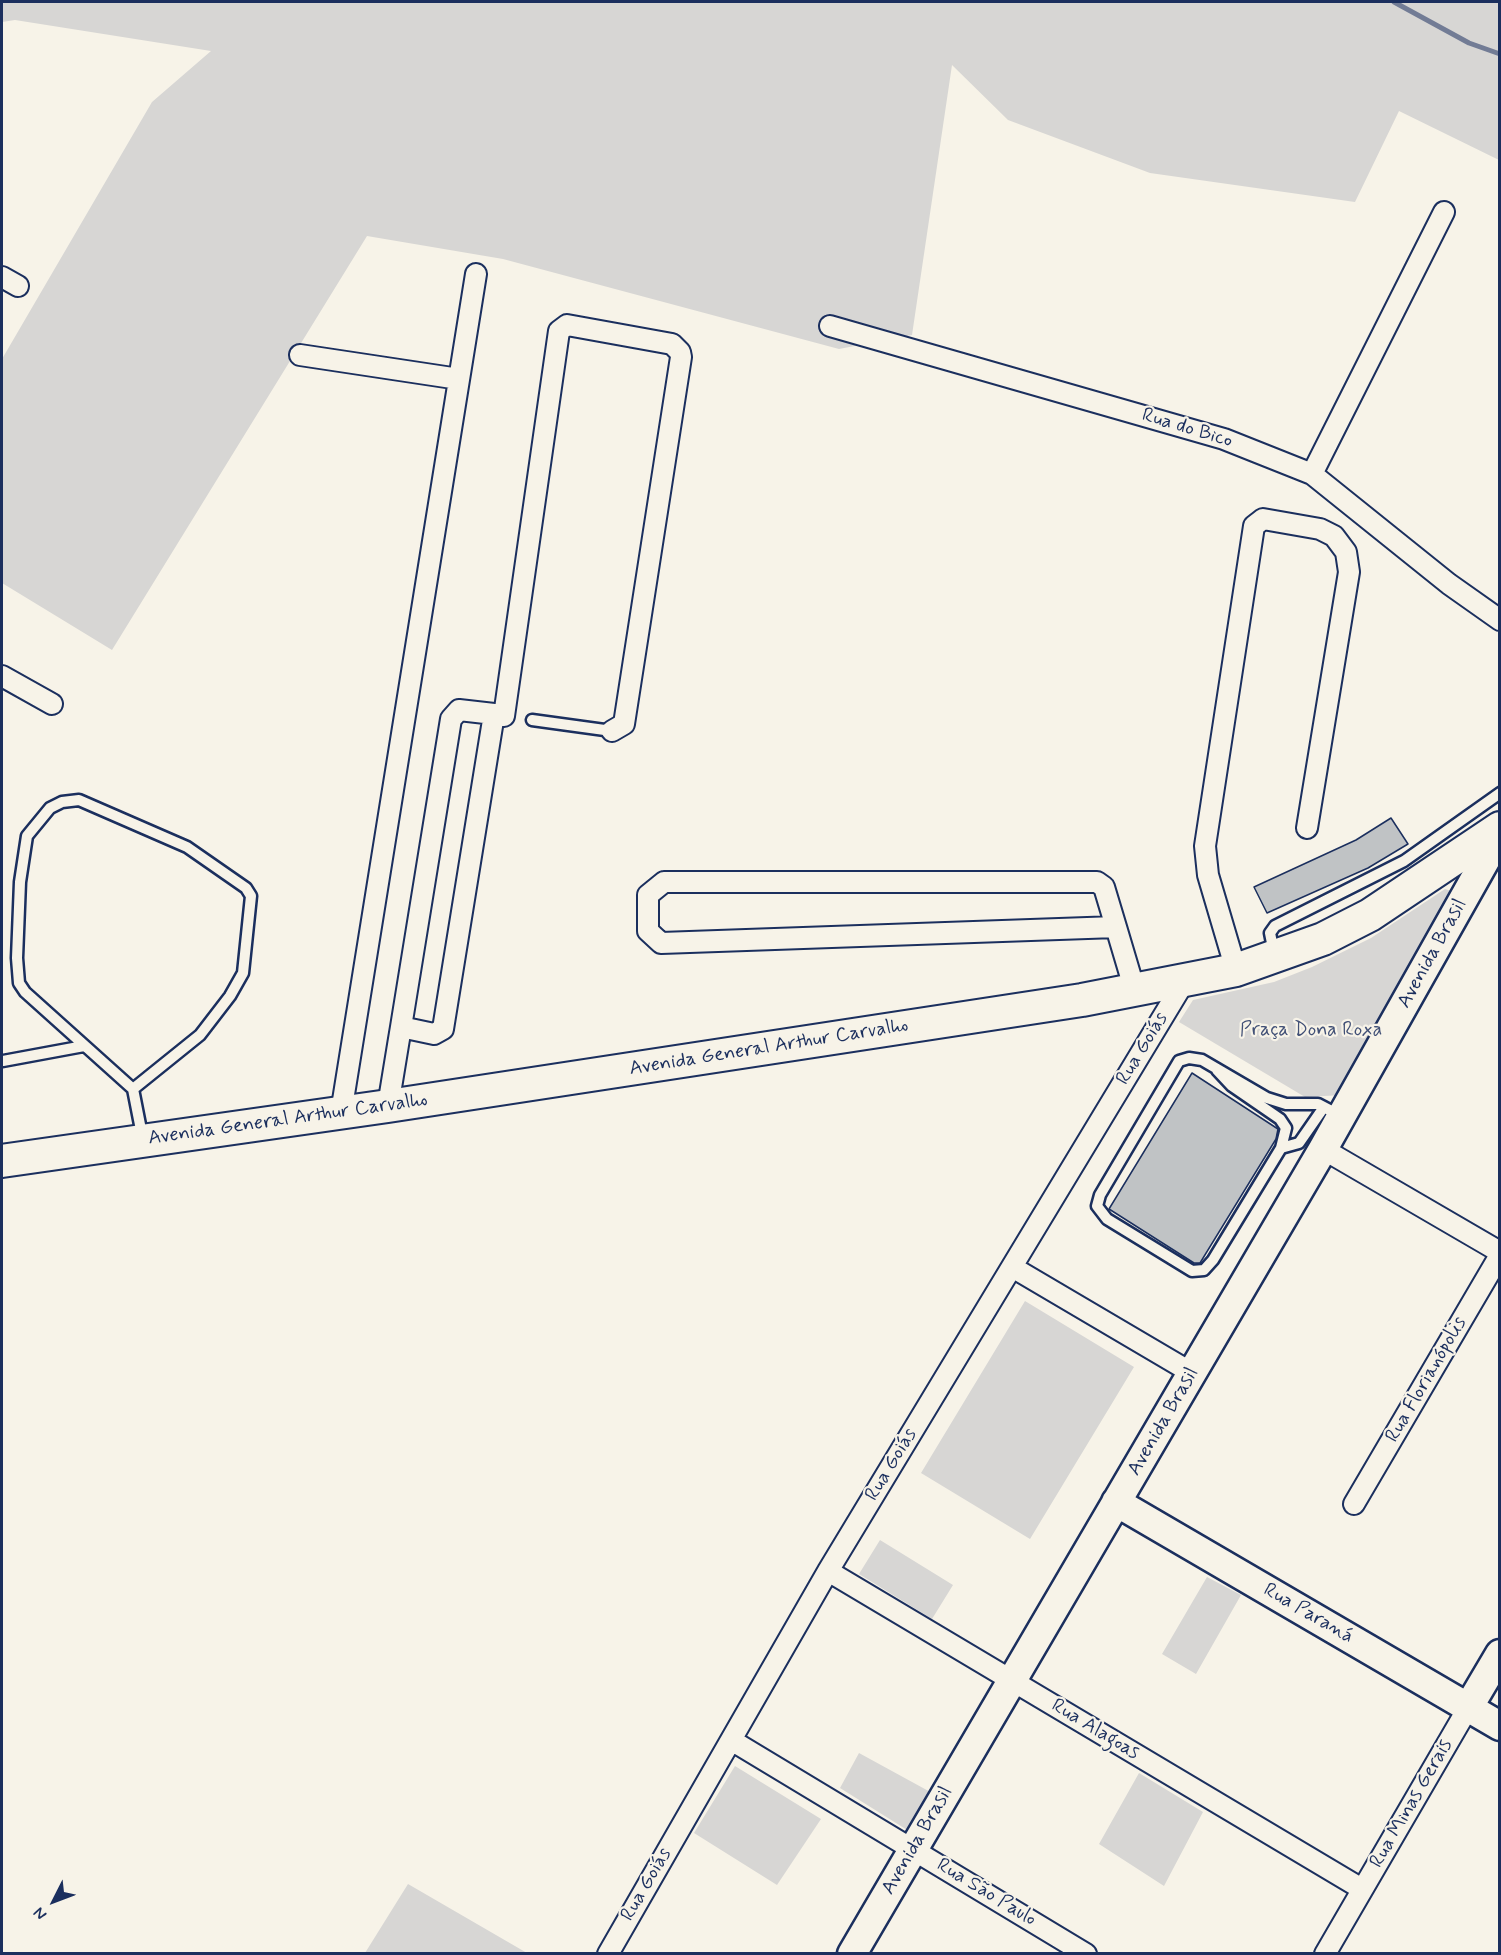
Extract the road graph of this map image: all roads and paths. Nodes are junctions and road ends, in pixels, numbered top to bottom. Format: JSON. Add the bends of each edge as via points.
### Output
{"nodes":[{"id":1,"x":1444,"y":212,"type":"dead end"},
{"id":2,"x":476,"y":274,"type":"dead end"},
{"id":3,"x":830,"y":326,"type":"dead end"},
{"id":4,"x":300,"y":355,"type":"dead end"},
{"id":5,"x":459,"y":379,"type":"junction"},
{"id":6,"x":1312,"y":474,"type":"junction"},
{"id":7,"x":1500,"y":620,"type":"edge"},
{"id":8,"x":2,"y":676,"type":"edge"},
{"id":9,"x":52,"y":704,"type":"dead end"},
{"id":10,"x":504,"y":716,"type":"dead end"},
{"id":11,"x":532,"y":720,"type":"dead end"},
{"id":12,"x":612,"y":731,"type":"joint"},
{"id":13,"x":1500,"y":794,"type":"edge"},
{"id":14,"x":1307,"y":828,"type":"dead end"},
{"id":15,"x":1500,"y":828,"type":"edge"},
{"id":16,"x":1500,"y":834,"type":"edge"},
{"id":17,"x":1454,"y":859,"type":"junction"},
{"id":18,"x":1470,"y":887,"type":"junction"},
{"id":19,"x":1116,"y":927,"type":"junction"},
{"id":20,"x":1275,"y":957,"type":"junction"},
{"id":21,"x":1236,"y":970,"type":"junction"},
{"id":22,"x":1184,"y":982,"type":"junction"},
{"id":23,"x":1135,"y":991,"type":"junction"},
{"id":24,"x":401,"y":1027,"type":"junction"},
{"id":25,"x":84,"y":1046,"type":"junction"},
{"id":26,"x":3,"y":1061,"type":"edge"},
{"id":27,"x":1217,"y":1070,"type":"junction"},
{"id":28,"x":133,"y":1089,"type":"junction"},
{"id":29,"x":388,"y":1106,"type":"junction"},
{"id":30,"x":1333,"y":1112,"type":"junction"},
{"id":31,"x":341,"y":1113,"type":"junction"},
{"id":32,"x":143,"y":1141,"type":"junction"},
{"id":33,"x":1281,"y":1148,"type":"junction"},
{"id":34,"x":1323,"y":1149,"type":"junction"},
{"id":35,"x":2,"y":1161,"type":"edge"},
{"id":36,"x":1500,"y":1254,"type":"edge"},
{"id":37,"x":1012,"y":1267,"type":"junction"},
{"id":38,"x":1192,"y":1373,"type":"junction"},
{"id":39,"x":1116,"y":1502,"type":"junction"},
{"id":40,"x":1354,"y":1504,"type":"dead end"},
{"id":41,"x":828,"y":1571,"type":"junction"},
{"id":42,"x":1500,"y":1654,"type":"edge"},
{"id":43,"x":1012,"y":1680,"type":"junction"},
{"id":44,"x":1468,"y":1708,"type":"junction"},
{"id":45,"x":1500,"y":1726,"type":"edge"},
{"id":46,"x":731,"y":1740,"type":"junction"},
{"id":47,"x":912,"y":1850,"type":"junction"},
{"id":48,"x":1362,"y":1889,"type":"junction"},
{"id":49,"x":608,"y":1953,"type":"edge"},
{"id":50,"x":852,"y":1953,"type":"edge"},
{"id":51,"x":1086,"y":1953,"type":"edge"},
{"id":52,"x":1324,"y":1953,"type":"edge"}],
"edges":[{"from":1,"to":6,"type":"street"},
{"from":2,"to":5,"type":"street"},
{"from":3,"to":6,"type":"street","name":"Rua do Bico","via":[[1224,439]]},
{"from":4,"to":5,"type":"street"},
{"from":5,"to":31,"type":"street"},
{"from":6,"to":7,"type":"street","name":"Rua do Bico"},
{"from":8,"to":9,"type":"street"},
{"from":10,"to":12,"type":"street","via":[[559,331],[567,325],[672,344],[681,357],[624,724]]},
{"from":11,"to":12,"type":"lane"},
{"from":13,"to":20,"type":"lane","via":[[1404,861],[1275,926],[1270,933]]},
{"from":14,"to":21,"type":"street","via":[[1349,572],[1346,552],[1334,536],[1320,529],[1263,519],[1254,526],[1205,846],[1208,875]]},
{"from":15,"to":17,"type":"main road","name":"Avenida General Arthur Carvalho"},
{"from":16,"to":18,"type":"main road","name":"Avenida Brasil"},
{"from":17,"to":18,"type":"main road","name":"Avenida Brasil"},
{"from":17,"to":20,"type":"main road","name":"Avenida General Arthur Carvalho","via":[[1370,915]]},
{"from":18,"to":30,"type":"main road","name":"Avenida Brasil"},
{"from":19,"to":19,"type":"street","via":[[1104,887],[1096,882],[664,882],[648,895],[648,931],[661,943]]},
{"from":19,"to":23,"type":"street"},
{"from":20,"to":21,"type":"main road","name":"Avenida General Arthur Carvalho"},
{"from":21,"to":22,"type":"main road","name":"Avenida General Arthur Carvalho"},
{"from":22,"to":23,"type":"main road","name":"Avenida General Arthur Carvalho"},
{"from":22,"to":37,"type":"street","name":"Rua Goiás"},
{"from":23,"to":29,"type":"main road","name":"Avenida General Arthur Carvalho"},
{"from":24,"to":24,"type":"street","via":[[451,719],[459,710],[494,714],[443,1029],[434,1034]]},
{"from":24,"to":29,"type":"street"},
{"from":25,"to":26,"type":"lane"},
{"from":25,"to":28,"type":"lane"},
{"from":25,"to":28,"type":"lane","via":[[25,992],[17,973],[20,882],[27,836],[50,808],[79,800],[187,847],[246,888],[251,896],[243,973],[230,996],[200,1035]]},
{"from":27,"to":30,"type":"lane","via":[[1267,1098],[1286,1104],[1310,1103]]},
{"from":27,"to":33,"type":"lane","via":[[1232,1086],[1280,1119],[1286,1128]]},
{"from":27,"to":33,"type":"lane","via":[[1202,1060],[1179,1061],[1100,1195],[1099,1210],[1107,1219],[1192,1271],[1204,1270]]},
{"from":28,"to":32,"type":"lane"},
{"from":29,"to":31,"type":"main road","name":"Avenida General Arthur Carvalho"},
{"from":30,"to":33,"type":"lane","via":[[1299,1143]]},
{"from":30,"to":34,"type":"main road","name":"Avenida Brasil"},
{"from":31,"to":32,"type":"main road","name":"Avenida General Arthur Carvalho"},
{"from":32,"to":35,"type":"main road","name":"Avenida General Arthur Carvalho"},
{"from":34,"to":36,"type":"street"},
{"from":34,"to":38,"type":"main road","name":"Avenida Brasil"},
{"from":36,"to":40,"type":"street","name":"Rua Florianópolis"},
{"from":37,"to":38,"type":"street"},
{"from":37,"to":41,"type":"street","name":"Rua Goiás"},
{"from":38,"to":39,"type":"main road","name":"Avenida Brasil"},
{"from":39,"to":43,"type":"main road","name":"Avenida Brasil"},
{"from":39,"to":44,"type":"main road","name":"Rua Paraná"},
{"from":41,"to":43,"type":"street","name":"Rua Alagoas"},
{"from":41,"to":46,"type":"street","name":"Rua Goiás"},
{"from":42,"to":44,"type":"main road","name":"Rua Minas Gerais"},
{"from":43,"to":47,"type":"main road","name":"Avenida Brasil"},
{"from":43,"to":48,"type":"street","name":"Rua Alagoas"},
{"from":44,"to":45,"type":"main road","name":"Rua Paraná"},
{"from":44,"to":48,"type":"street","name":"Rua Minas Gerais"},
{"from":46,"to":47,"type":"street","name":"Rua São Paulo"},
{"from":46,"to":49,"type":"street","name":"Rua Goiás"},
{"from":47,"to":50,"type":"main road","name":"Avenida Brasil"},
{"from":47,"to":51,"type":"street","name":"Rua São Paulo"},
{"from":48,"to":52,"type":"street","name":"Rua Minas Gerais"}]}
